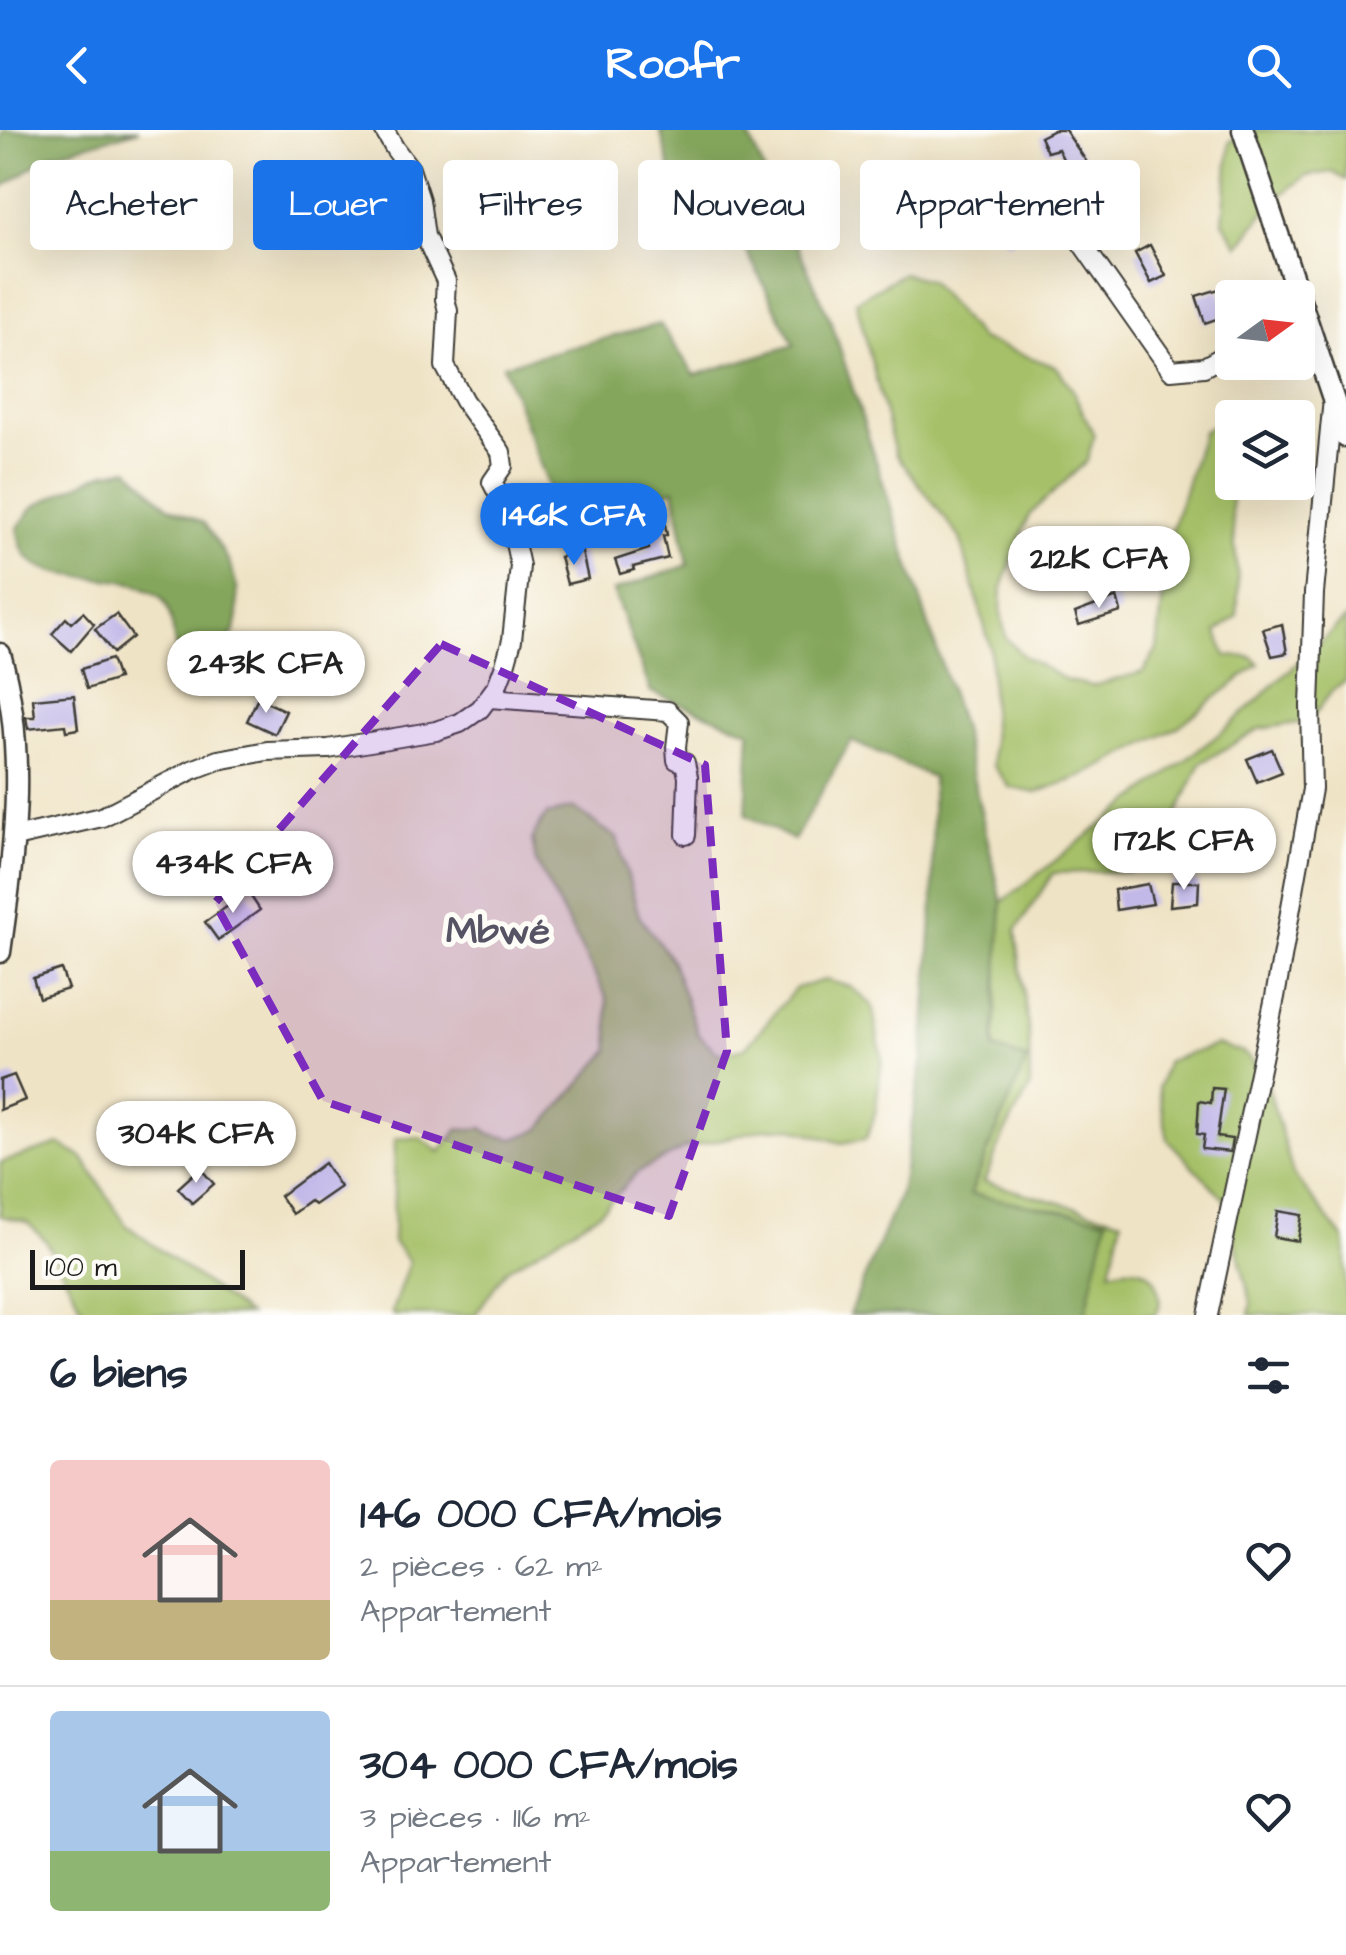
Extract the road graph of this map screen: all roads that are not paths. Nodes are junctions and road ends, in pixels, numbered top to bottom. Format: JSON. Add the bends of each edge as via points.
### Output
{"nodes":[{"id":1,"x":384,"y":130,"type":"edge"},
{"id":2,"x":1243,"y":130,"type":"edge"},
{"id":3,"x":1086,"y":250,"type":"edge"},
{"id":4,"x":1290,"y":280,"type":"edge"},
{"id":5,"x":1315,"y":353,"type":"edge"},
{"id":6,"x":1215,"y":361,"type":"edge"},
{"id":7,"x":1332,"y":399,"type":"junction"},
{"id":8,"x":1346,"y":437,"type":"edge"},
{"id":9,"x":0,"y":654,"type":"edge"},
{"id":10,"x":489,"y":698,"type":"junction"},
{"id":11,"x":686,"y":835,"type":"dead end"},
{"id":12,"x":15,"y":837,"type":"junction"},
{"id":13,"x":0,"y":952,"type":"edge"},
{"id":14,"x":1208,"y":1315,"type":"edge"}],
"edges":[{"from":1,"to":10,"type":"street","via":[[410,169],[425,236],[446,281],[446,366],[501,452],[503,466],[492,482],[509,515],[520,566],[512,640]]},
{"from":2,"to":4,"type":"street"},
{"from":3,"to":6,"type":"street","via":[[1171,370]]},
{"from":5,"to":7,"type":"street"},
{"from":7,"to":8,"type":"street"},
{"from":7,"to":14,"type":"street","via":[[1314,592],[1312,789]]},
{"from":9,"to":12,"type":"street","via":[[16,741]]},
{"from":10,"to":11,"type":"street","via":[[668,711],[678,722],[677,760],[685,763],[688,777]]},
{"from":10,"to":12,"type":"street","via":[[460,723],[436,731],[240,754],[192,770],[102,817]]},
{"from":12,"to":13,"type":"street"}]}
